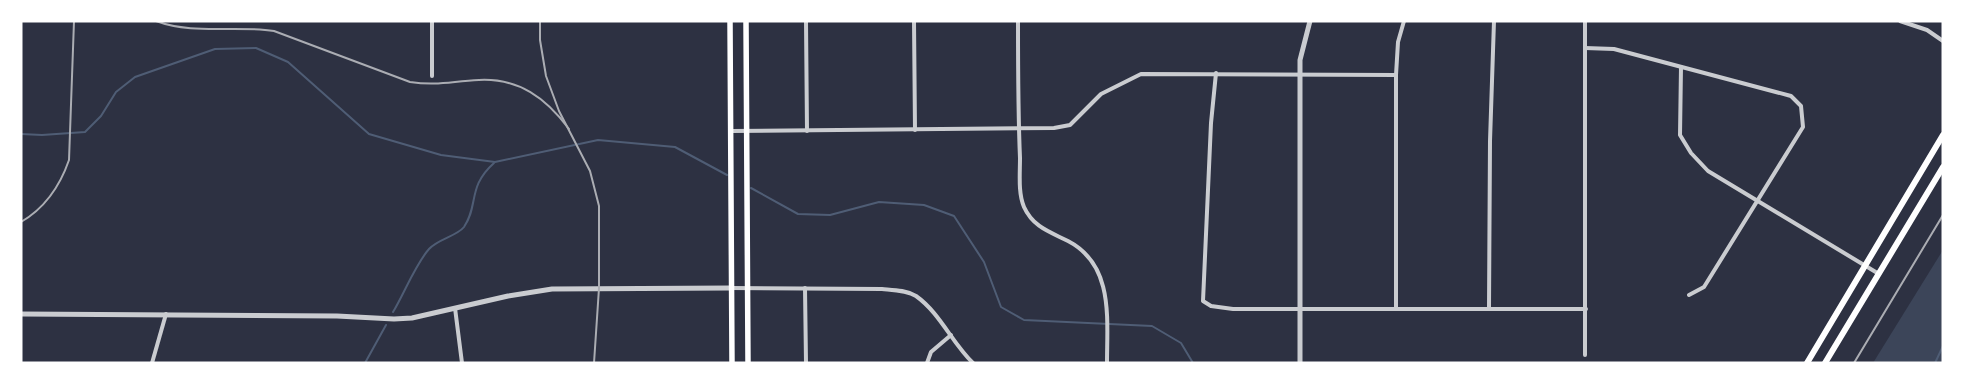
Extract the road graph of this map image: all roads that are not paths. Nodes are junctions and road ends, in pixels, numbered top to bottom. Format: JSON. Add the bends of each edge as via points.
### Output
{"nodes":[{"id":1,"x":432,"y":21,"type":"edge"},
{"id":2,"x":730,"y":21,"type":"edge"},
{"id":3,"x":746,"y":21,"type":"edge"},
{"id":4,"x":806,"y":21,"type":"edge"},
{"id":5,"x":914,"y":21,"type":"edge"},
{"id":6,"x":1018,"y":21,"type":"edge"},
{"id":7,"x":1310,"y":21,"type":"edge"},
{"id":8,"x":1404,"y":21,"type":"edge"},
{"id":9,"x":1494,"y":21,"type":"edge"},
{"id":10,"x":1585,"y":21,"type":"edge"},
{"id":11,"x":1900,"y":21,"type":"edge"},
{"id":12,"x":1943,"y":41,"type":"edge"},
{"id":13,"x":1585,"y":48,"type":"junction"},
{"id":14,"x":1681,"y":67,"type":"junction"},
{"id":15,"x":1216,"y":73,"type":"junction"},
{"id":16,"x":1300,"y":74,"type":"junction"},
{"id":17,"x":1396,"y":75,"type":"junction"},
{"id":18,"x":432,"y":76,"type":"dead end"},
{"id":19,"x":1019,"y":129,"type":"junction"},
{"id":20,"x":747,"y":130,"type":"junction"},
{"id":21,"x":915,"y":130,"type":"junction"},
{"id":22,"x":731,"y":131,"type":"junction"},
{"id":23,"x":807,"y":131,"type":"junction"},
{"id":24,"x":1943,"y":135,"type":"edge"},
{"id":25,"x":1943,"y":167,"type":"edge"},
{"id":26,"x":1758,"y":200,"type":"junction"},
{"id":27,"x":1864,"y":264,"type":"junction"},
{"id":28,"x":1879,"y":274,"type":"junction"},
{"id":29,"x":730,"y":288,"type":"junction"},
{"id":30,"x":748,"y":288,"type":"junction"},
{"id":31,"x":805,"y":288,"type":"junction"},
{"id":32,"x":1689,"y":295,"type":"dead end"},
{"id":33,"x":455,"y":308,"type":"junction"},
{"id":34,"x":1300,"y":308,"type":"junction"},
{"id":35,"x":1396,"y":308,"type":"junction"},
{"id":36,"x":1489,"y":308,"type":"junction"},
{"id":37,"x":1586,"y":309,"type":"junction"},
{"id":38,"x":21,"y":314,"type":"edge"},
{"id":39,"x":166,"y":314,"type":"junction"},
{"id":40,"x":951,"y":335,"type":"junction"},
{"id":41,"x":1585,"y":355,"type":"dead end"},
{"id":42,"x":152,"y":363,"type":"edge"},
{"id":43,"x":462,"y":363,"type":"edge"},
{"id":44,"x":732,"y":363,"type":"edge"},
{"id":45,"x":748,"y":363,"type":"edge"},
{"id":46,"x":806,"y":363,"type":"edge"},
{"id":47,"x":927,"y":363,"type":"edge"},
{"id":48,"x":973,"y":363,"type":"edge"},
{"id":49,"x":1106,"y":363,"type":"edge"},
{"id":50,"x":1300,"y":363,"type":"edge"},
{"id":51,"x":1806,"y":363,"type":"edge"},
{"id":52,"x":1826,"y":363,"type":"edge"}],
"edges":[{"from":1,"to":18,"type":"street"},
{"from":2,"to":22,"type":"main road"},
{"from":3,"to":20,"type":"main road"},
{"from":4,"to":23,"type":"street"},
{"from":5,"to":21,"type":"street"},
{"from":6,"to":19,"type":"street"},
{"from":7,"to":16,"type":"street","via":[[1303,40]]},
{"from":8,"to":17,"type":"street","via":[[1398,42]]},
{"from":9,"to":36,"type":"street"},
{"from":10,"to":13,"type":"street"},
{"from":11,"to":12,"type":"street","via":[[1927,30]]},
{"from":13,"to":14,"type":"street","via":[[1614,49]]},
{"from":13,"to":37,"type":"street"},
{"from":14,"to":26,"type":"street","via":[[1680,135],[1708,171]]},
{"from":14,"to":26,"type":"street","via":[[1791,96],[1801,106],[1803,127]]},
{"from":15,"to":16,"type":"street"},
{"from":15,"to":19,"type":"street","via":[[1141,74],[1101,94],[1070,125]]},
{"from":15,"to":34,"type":"street","via":[[1204,301],[1218,307]]},
{"from":16,"to":17,"type":"street"},
{"from":16,"to":34,"type":"street"},
{"from":17,"to":35,"type":"street"},
{"from":19,"to":21,"type":"street"},
{"from":19,"to":49,"type":"street","via":[[1021,196],[1031,219],[1043,230],[1069,241],[1094,260],[1103,280]]},
{"from":20,"to":22,"type":"street"},
{"from":20,"to":23,"type":"street"},
{"from":20,"to":30,"type":"main road"},
{"from":21,"to":23,"type":"street"},
{"from":22,"to":29,"type":"main road"},
{"from":24,"to":27,"type":"main road"},
{"from":25,"to":28,"type":"main road"},
{"from":26,"to":27,"type":"street"},
{"from":26,"to":32,"type":"street","via":[[1704,288]]},
{"from":27,"to":28,"type":"street"},
{"from":27,"to":51,"type":"main road"},
{"from":28,"to":52,"type":"main road"},
{"from":29,"to":30,"type":"street"},
{"from":29,"to":33,"type":"street","via":[[552,289]]},
{"from":29,"to":44,"type":"main road"},
{"from":30,"to":31,"type":"street"},
{"from":30,"to":45,"type":"main road"},
{"from":31,"to":40,"type":"street","via":[[903,291],[916,296]]},
{"from":31,"to":46,"type":"street"},
{"from":33,"to":39,"type":"street","via":[[394,319]]},
{"from":33,"to":43,"type":"street"},
{"from":34,"to":35,"type":"street"},
{"from":34,"to":50,"type":"street"},
{"from":35,"to":36,"type":"street"},
{"from":36,"to":37,"type":"street"},
{"from":37,"to":41,"type":"street"},
{"from":38,"to":39,"type":"street"},
{"from":39,"to":42,"type":"street"},
{"from":40,"to":47,"type":"street","via":[[931,352]]},
{"from":40,"to":48,"type":"street"}]}
